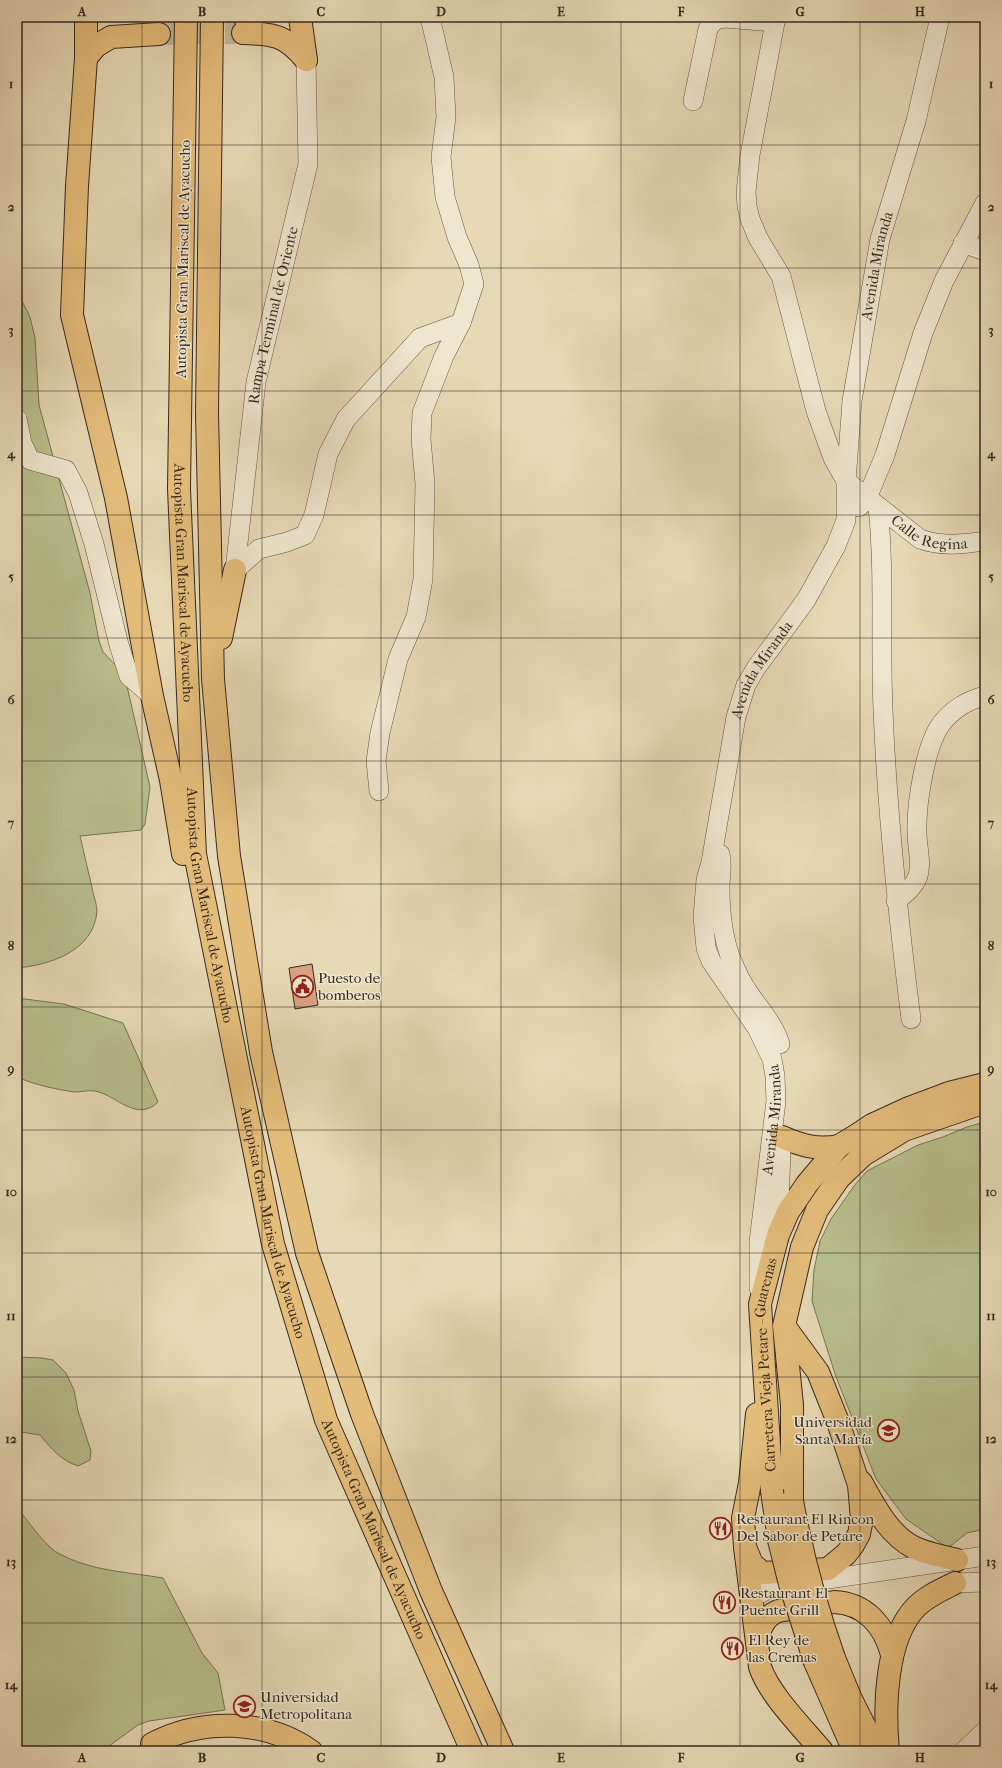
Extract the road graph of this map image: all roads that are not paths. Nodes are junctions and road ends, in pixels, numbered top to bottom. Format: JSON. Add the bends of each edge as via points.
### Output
{"nodes":[{"id":1,"x":86,"y":17,"type":"edge"},
{"id":2,"x":186,"y":17,"type":"edge"},
{"id":3,"x":212,"y":17,"type":"edge"},
{"id":4,"x":300,"y":17,"type":"edge"},
{"id":5,"x":430,"y":17,"type":"edge"},
{"id":6,"x":940,"y":17,"type":"edge"},
{"id":7,"x":776,"y":20,"type":"edge"},
{"id":8,"x":247,"y":22,"type":"tunnel mouth"},
{"id":9,"x":158,"y":34,"type":"tunnel mouth"},
{"id":10,"x":86,"y":58,"type":"junction"},
{"id":11,"x":306,"y":60,"type":"junction"},
{"id":12,"x":693,"y":101,"type":"dead end"},
{"id":13,"x":985,"y":203,"type":"edge"},
{"id":14,"x":963,"y":243,"type":"junction"},
{"id":15,"x":985,"y":251,"type":"edge"},
{"id":16,"x":461,"y":323,"type":"junction"},
{"id":17,"x":17,"y":419,"type":"edge"},
{"id":18,"x":846,"y":481,"type":"junction"},
{"id":19,"x":873,"y":503,"type":"junction"},
{"id":20,"x":846,"y":520,"type":"junction"},
{"id":21,"x":985,"y":541,"type":"edge"},
{"id":22,"x":235,"y":570,"type":"junction"},
{"id":23,"x":214,"y":679,"type":"junction"},
{"id":24,"x":152,"y":696,"type":"junction"},
{"id":25,"x":985,"y":696,"type":"edge"},
{"id":26,"x":379,"y":791,"type":"dead end"},
{"id":27,"x":716,"y":835,"type":"junction"},
{"id":28,"x":896,"y":901,"type":"junction"},
{"id":29,"x":216,"y":956,"type":"junction"},
{"id":30,"x":911,"y":1019,"type":"dead end"},
{"id":31,"x":985,"y":1084,"type":"edge"},
{"id":32,"x":985,"y":1102,"type":"edge"},
{"id":33,"x":782,"y":1137,"type":"junction"},
{"id":34,"x":839,"y":1146,"type":"junction"},
{"id":35,"x":778,"y":1235,"type":"junction"},
{"id":36,"x":760,"y":1304,"type":"junction"},
{"id":37,"x":784,"y":1326,"type":"junction"},
{"id":38,"x":764,"y":1365,"type":"junction"},
{"id":39,"x":853,"y":1467,"type":"junction"},
{"id":40,"x":745,"y":1547,"type":"junction"},
{"id":41,"x":985,"y":1556,"type":"edge"},
{"id":42,"x":957,"y":1560,"type":"junction"},
{"id":43,"x":985,"y":1582,"type":"edge"},
{"id":44,"x":955,"y":1583,"type":"joint"},
{"id":45,"x":751,"y":1598,"type":"junction"},
{"id":46,"x":774,"y":1600,"type":"dead end"},
{"id":47,"x":892,"y":1655,"type":"junction"},
{"id":48,"x":758,"y":1659,"type":"junction"},
{"id":49,"x":825,"y":1660,"type":"junction"},
{"id":50,"x":985,"y":1732,"type":"edge"},
{"id":51,"x":152,"y":1744,"type":"dead end"},
{"id":52,"x":310,"y":1751,"type":"edge"},
{"id":53,"x":472,"y":1751,"type":"edge"},
{"id":54,"x":503,"y":1751,"type":"edge"},
{"id":55,"x":822,"y":1751,"type":"edge"},
{"id":56,"x":854,"y":1751,"type":"edge"},
{"id":57,"x":877,"y":1751,"type":"edge"},
{"id":58,"x":888,"y":1751,"type":"edge"},
{"id":59,"x":964,"y":1751,"type":"edge"}],
"edges":[{"from":1,"to":10,"type":"main road"},
{"from":2,"to":29,"type":"main road","name":"Autopista Gran Mariscal de Ayacucho","via":[[179,489],[195,854]]},
{"from":3,"to":23,"type":"main road","name":"Autopista Gran Mariscal de Ayacucho","via":[[207,413]]},
{"from":4,"to":11,"type":"main road"},
{"from":5,"to":16,"type":"street","via":[[444,77],[446,117],[441,157],[444,197],[470,265],[474,284]]},
{"from":6,"to":18,"type":"street","name":"Avenida Miranda","via":[[916,121],[880,239],[852,401]]},
{"from":7,"to":12,"type":"street","via":[[725,18],[712,22],[708,28]]},
{"from":7,"to":18,"type":"street","via":[[750,155],[747,206],[758,238],[781,276],[816,411],[833,458]]},
{"from":8,"to":11,"type":"main road","via":[[295,47]]},
{"from":9,"to":10,"type":"main road","via":[[111,37],[96,46]]},
{"from":10,"to":24,"type":"main road","via":[[77,186],[72,315],[116,498]]},
{"from":11,"to":22,"type":"street","name":"Rampa Terminal de Oriente","via":[[308,164],[256,382]]},
{"from":13,"to":14,"type":"street","name":"Avenida Miranda"},
{"from":14,"to":15,"type":"street"},
{"from":14,"to":19,"type":"street","name":"Avenida Miranda","via":[[923,333],[885,455]]},
{"from":16,"to":22,"type":"street","via":[[420,338],[346,419],[328,454],[314,515],[305,535],[259,549]]},
{"from":16,"to":26,"type":"street","via":[[444,356],[422,414],[421,439],[425,484],[423,579],[416,617],[398,660],[380,733],[376,761]]},
{"from":17,"to":24,"type":"street","via":[[22,442],[30,460],[66,470],[78,493],[129,676]]},
{"from":18,"to":19,"type":"street","name":"Calle Regina"},
{"from":18,"to":20,"type":"street","name":"Avenida Miranda"},
{"from":19,"to":20,"type":"street","name":"Avenida Miranda"},
{"from":19,"to":21,"type":"street","name":"Calle Regina","via":[[920,539],[933,544]]},
{"from":19,"to":28,"type":"street","via":[[882,548],[884,739]]},
{"from":20,"to":27,"type":"street","name":"Avenida Miranda","via":[[836,546],[806,600],[746,685],[736,717]]},
{"from":22,"to":23,"type":"main road"},
{"from":23,"to":54,"type":"main road","name":"Autopista Gran Mariscal de Ayacucho","via":[[229,856],[261,1052],[308,1253],[362,1414],[431,1591]]},
{"from":24,"to":29,"type":"main road","via":[[171,780],[186,873]]},
{"from":25,"to":28,"type":"street","via":[[953,711],[941,725],[930,749],[917,808],[918,876],[911,889]]},
{"from":27,"to":33,"type":"street","name":"Avenida Miranda","via":[[722,861],[721,914],[730,956],[742,982],[768,1019],[779,1041],[784,1060],[786,1086]]},
{"from":27,"to":36,"type":"street","name":"Avenida Miranda","via":[[702,917],[706,948],[711,961],[757,1028],[772,1059],[775,1076],[776,1101],[759,1242]]},
{"from":28,"to":30,"type":"street"},
{"from":29,"to":53,"type":"main road","name":"Autopista Gran Mariscal de Ayacucho","via":[[273,1244],[326,1420]]},
{"from":31,"to":34,"type":"main road","name":"Carretera Vieja Petare - Guarenas","via":[[949,1093],[909,1108],[872,1125]]},
{"from":32,"to":37,"type":"main road","name":"Carretera Vieja Petare - Guarenas","via":[[904,1130],[863,1155],[839,1178],[817,1210],[809,1228],[802,1247]]},
{"from":33,"to":34,"type":"main road","via":[[811,1148]]},
{"from":33,"to":35,"type":"street","name":"Avenida Miranda"},
{"from":34,"to":35,"type":"main road","name":"Carretera Vieja Petare - Guarenas","via":[[796,1200]]},
{"from":35,"to":36,"type":"main road","name":"Carretera Vieja Petare - Guarenas"},
{"from":35,"to":37,"type":"main road"},
{"from":36,"to":38,"type":"main road","name":"Carretera Vieja Petare - Guarenas"},
{"from":37,"to":39,"type":"main road","via":[[818,1372]]},
{"from":37,"to":49,"type":"main road","name":"Carretera Vieja Petare - Guarenas","bridge":true,"via":[[792,1405],[792,1501],[800,1544],[822,1624]]},
{"from":38,"to":40,"type":"main road","via":[[750,1483],[743,1518]]},
{"from":38,"to":49,"type":"main road","name":"Carretera Vieja Petare - Guarenas","bridge":true,"via":[[772,1491],[779,1540],[790,1584]]},
{"from":39,"to":40,"type":"main road","via":[[861,1502],[862,1519],[859,1534],[846,1554],[828,1569],[763,1574],[752,1564]]},
{"from":39,"to":42,"type":"main road","via":[[891,1530],[912,1546]]},
{"from":40,"to":45,"type":"main road"},
{"from":41,"to":42,"type":"street"},
{"from":42,"to":45,"type":"street","via":[[773,1588]]},
{"from":43,"to":44,"type":"street"},
{"from":44,"to":47,"type":"main road","via":[[930,1595],[915,1608]]},
{"from":45,"to":46,"type":"street"},
{"from":45,"to":48,"type":"main road"},
{"from":47,"to":48,"type":"main road","via":[[889,1640],[871,1617],[854,1606],[834,1602],[778,1610],[772,1614],[763,1623],[759,1632]]},
{"from":47,"to":58,"type":"main road","via":[[886,1711]]},
{"from":48,"to":55,"type":"main road","via":[[763,1676],[774,1693]]},
{"from":49,"to":56,"type":"main road","name":"Carretera Vieja Petare - Guarenas"},
{"from":49,"to":57,"type":"main road","name":"Carretera Vieja Petare - Guarenas","via":[[850,1697]]},
{"from":50,"to":59,"type":"street"},
{"from":51,"to":52,"type":"main road","via":[[166,1736],[194,1728],[234,1726],[272,1732],[299,1743]]}]}
